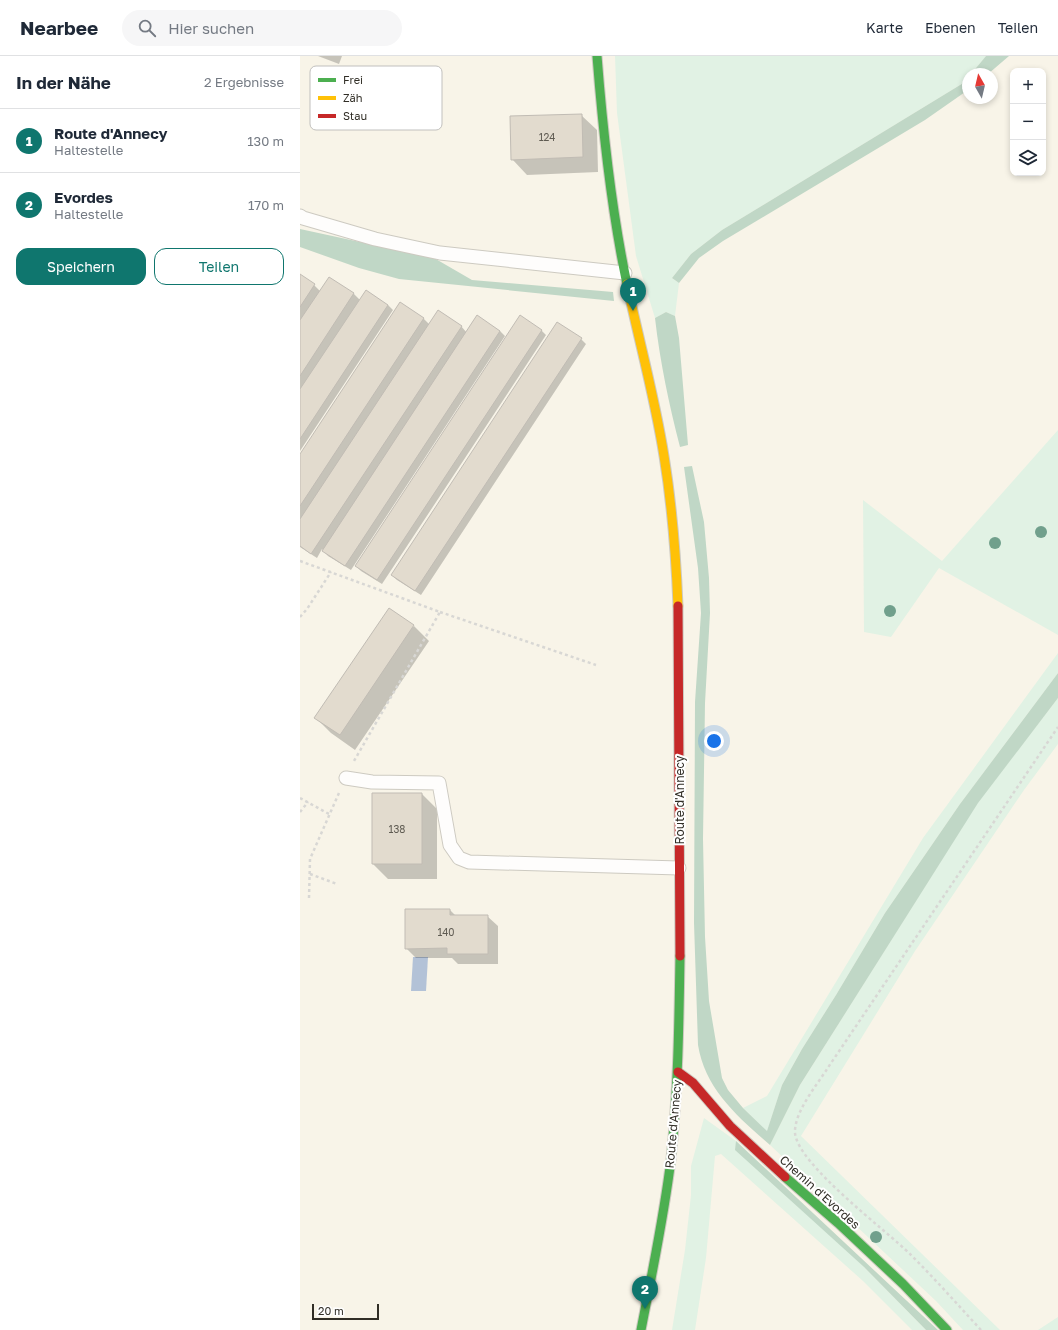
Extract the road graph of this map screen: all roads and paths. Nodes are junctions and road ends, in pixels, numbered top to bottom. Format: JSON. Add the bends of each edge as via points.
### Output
{"nodes":[{"id":1,"x":597,"y":56,"type":"edge"},
{"id":2,"x":300,"y":216,"type":"edge"},
{"id":3,"x":625,"y":273,"type":"junction"},
{"id":4,"x":300,"y":561,"type":"edge"},
{"id":5,"x":331,"y":572,"type":"junction"},
{"id":6,"x":440,"y":612,"type":"junction"},
{"id":7,"x":300,"y":617,"type":"edge"},
{"id":8,"x":596,"y":665,"type":"dead end"},
{"id":9,"x":1058,"y":727,"type":"edge"},
{"id":10,"x":346,"y":778,"type":"junction"},
{"id":11,"x":300,"y":798,"type":"edge"},
{"id":12,"x":308,"y":802,"type":"junction"},
{"id":13,"x":300,"y":812,"type":"edge"},
{"id":14,"x":330,"y":814,"type":"junction"},
{"id":15,"x":679,"y":868,"type":"junction"},
{"id":16,"x":309,"y":874,"type":"junction"},
{"id":17,"x":338,"y":884,"type":"dead end"},
{"id":18,"x":309,"y":898,"type":"dead end"},
{"id":19,"x":678,"y":1072,"type":"junction"},
{"id":20,"x":641,"y":1330,"type":"edge"},
{"id":21,"x":947,"y":1330,"type":"edge"},
{"id":22,"x":981,"y":1330,"type":"edge"}],
"edges":[{"from":1,"to":3,"type":"main road","name":"Route d'Annecy","via":[[601,116],[613,210]]},
{"from":2,"to":3,"type":"lane","via":[[375,239],[440,253]]},
{"from":3,"to":15,"type":"main road","name":"Route d'Annecy","via":[[658,423],[668,480],[674,538],[679,677]]},
{"from":4,"to":5,"type":"path"},
{"from":5,"to":6,"type":"path"},
{"from":5,"to":7,"type":"path"},
{"from":6,"to":8,"type":"path"},
{"from":6,"to":10,"type":"path"},
{"from":9,"to":22,"type":"path","via":[[827,1069],[795,1124],[795,1134],[807,1159],[910,1255]]},
{"from":10,"to":14,"type":"path"},
{"from":10,"to":15,"type":"lane","via":[[372,782],[439,783],[450,845],[458,858],[468,862]]},
{"from":11,"to":12,"type":"path"},
{"from":12,"to":13,"type":"path"},
{"from":12,"to":14,"type":"path"},
{"from":14,"to":16,"type":"path","via":[[310,859]]},
{"from":15,"to":19,"type":"main road","name":"Route d'Annecy"},
{"from":16,"to":17,"type":"path"},
{"from":16,"to":18,"type":"path"},
{"from":19,"to":20,"type":"main road","name":"Route d'Annecy","via":[[670,1170]]},
{"from":19,"to":21,"type":"main road","name":"Chemin d'Evordes","via":[[693,1083],[730,1126],[865,1248]]}]}
